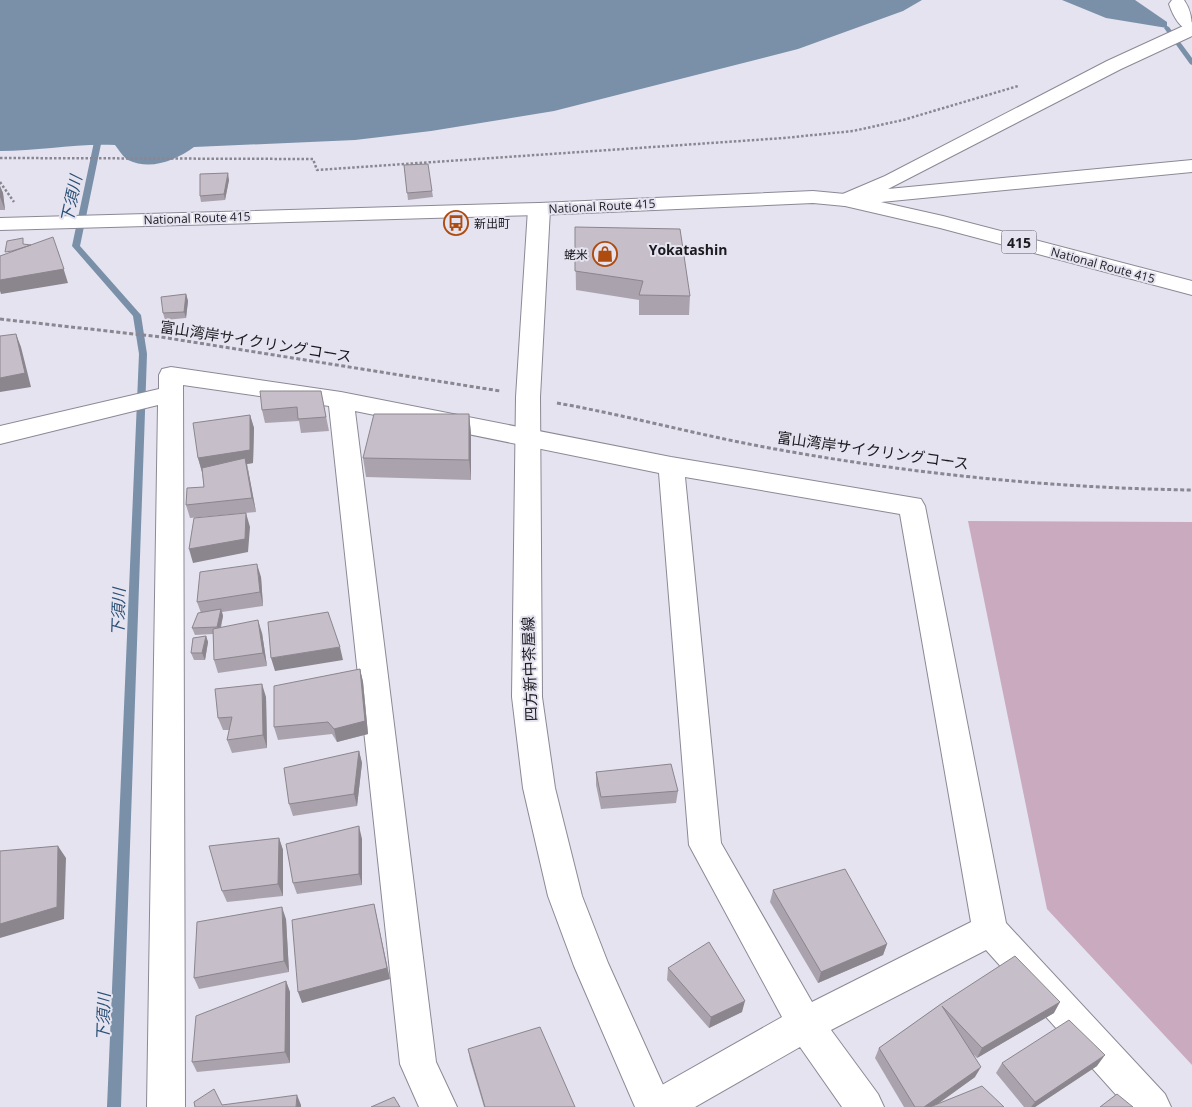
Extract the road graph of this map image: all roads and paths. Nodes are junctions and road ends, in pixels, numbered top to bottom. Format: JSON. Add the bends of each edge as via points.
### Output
{"nodes":[{"id":1,"x":1176,"y":1,"type":"edge"},
{"id":2,"x":1190,"y":29,"type":"edge"},
{"id":3,"x":1021,"y":85,"type":"dead end"},
{"id":4,"x":0,"y":158,"type":"edge"},
{"id":5,"x":1192,"y":166,"type":"edge"},
{"id":6,"x":845,"y":200,"type":"junction"},
{"id":7,"x":539,"y":209,"type":"junction"},
{"id":8,"x":0,"y":224,"type":"edge"},
{"id":9,"x":1192,"y":288,"type":"edge"},
{"id":10,"x":0,"y":319,"type":"edge"},
{"id":11,"x":508,"y":393,"type":"dead end"},
{"id":12,"x":170,"y":394,"type":"junction"},
{"id":13,"x":341,"y":400,"type":"junction"},
{"id":14,"x":556,"y":403,"type":"dead end"},
{"id":15,"x":0,"y":435,"type":"edge"},
{"id":16,"x":528,"y":437,"type":"junction"},
{"id":17,"x":671,"y":466,"type":"junction"},
{"id":18,"x":1192,"y":490,"type":"edge"},
{"id":19,"x":990,"y":930,"type":"junction"},
{"id":20,"x":805,"y":1024,"type":"junction"},
{"id":21,"x":166,"y":1107,"type":"edge"},
{"id":22,"x":438,"y":1107,"type":"edge"},
{"id":23,"x":654,"y":1107,"type":"edge"},
{"id":24,"x":659,"y":1107,"type":"edge"},
{"id":25,"x":865,"y":1107,"type":"edge"},
{"id":26,"x":1152,"y":1107,"type":"edge"}],
"edges":[{"from":1,"to":2,"type":"main road"},
{"from":2,"to":6,"type":"main road","via":[[892,180]]},
{"from":3,"to":4,"type":"path","via":[[903,120],[784,138],[317,170],[313,158]]},
{"from":5,"to":6,"type":"main road"},
{"from":6,"to":7,"type":"main road","name":"National Route 415","number":"415","via":[[775,198]]},
{"from":6,"to":9,"type":"main road","name":"National Route 415","number":"415","via":[[942,222]]},
{"from":7,"to":8,"type":"main road","name":"National Route 415","number":"415"},
{"from":7,"to":16,"type":"main road","name":"四方新中茶屋線"},
{"from":10,"to":11,"type":"path","name":"富山湾岸サイクリングコース","via":[[161,338]]},
{"from":12,"to":13,"type":"main road","via":[[171,375]]},
{"from":12,"to":15,"type":"main road"},
{"from":12,"to":21,"type":"main road"},
{"from":13,"to":16,"type":"main road"},
{"from":13,"to":22,"type":"main road","via":[[418,1064]]},
{"from":14,"to":18,"type":"path","name":"富山湾岸サイクリングコース","via":[[814,455],[989,478]]},
{"from":16,"to":17,"type":"main road"},
{"from":16,"to":23,"type":"main road","name":"四方新中茶屋線","via":[[526,697],[539,788],[565,896]]},
{"from":17,"to":19,"type":"main road","via":[[912,506]]},
{"from":17,"to":20,"type":"main road","via":[[705,845]]},
{"from":19,"to":20,"type":"main road"},
{"from":19,"to":26,"type":"main road"},
{"from":20,"to":24,"type":"main road"},
{"from":20,"to":25,"type":"main road"}]}
